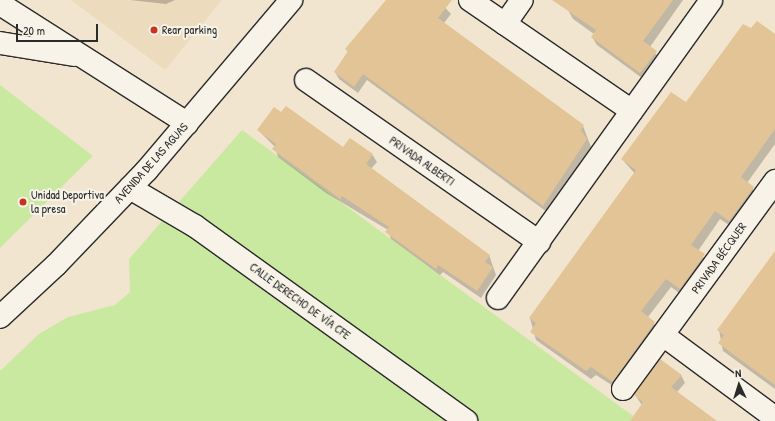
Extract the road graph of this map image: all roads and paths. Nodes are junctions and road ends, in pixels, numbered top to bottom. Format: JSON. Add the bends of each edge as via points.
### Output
{"nodes":[{"id":1,"x":291,"y":0,"type":"edge"},
{"id":2,"x":470,"y":0,"type":"edge"},
{"id":3,"x":522,"y":0,"type":"edge"},
{"id":4,"x":711,"y":0,"type":"edge"},
{"id":5,"x":0,"y":4,"type":"edge"},
{"id":6,"x":505,"y":24,"type":"junction"},
{"id":7,"x":0,"y":43,"type":"edge"},
{"id":8,"x":82,"y":56,"type":"junction"},
{"id":9,"x":306,"y":80,"type":"dead end"},
{"id":10,"x":632,"y":111,"type":"junction"},
{"id":11,"x":187,"y":123,"type":"junction"},
{"id":12,"x":775,"y":181,"type":"edge"},
{"id":13,"x":130,"y":188,"type":"junction"},
{"id":14,"x":539,"y":242,"type":"junction"},
{"id":15,"x":498,"y":298,"type":"dead end"},
{"id":16,"x":0,"y":317,"type":"edge"},
{"id":17,"x":663,"y":335,"type":"junction"},
{"id":18,"x":623,"y":389,"type":"dead end"},
{"id":19,"x":775,"y":418,"type":"edge"},
{"id":20,"x":466,"y":421,"type":"edge"}],
"edges":[{"from":1,"to":11,"type":"street","name":"AVENIDA DE LAS AGUAS"},
{"from":2,"to":6,"type":"street"},
{"from":3,"to":6,"type":"street"},
{"from":4,"to":10,"type":"street"},
{"from":5,"to":8,"type":"street"},
{"from":6,"to":10,"type":"street"},
{"from":7,"to":8,"type":"street"},
{"from":8,"to":11,"type":"street"},
{"from":9,"to":14,"type":"street","name":"PRIVADA ALBERTI"},
{"from":10,"to":14,"type":"street"},
{"from":11,"to":13,"type":"street","name":"AVENIDA DE LAS AGUAS"},
{"from":12,"to":17,"type":"street","name":"PRIVADA BÉCQUER"},
{"from":13,"to":16,"type":"street","name":"AVENIDA DE LAS AGUAS","via":[[56,265]]},
{"from":13,"to":20,"type":"street","name":"CALLE DERECHO DE VÍA CFE","via":[[195,226]]},
{"from":14,"to":15,"type":"street"},
{"from":17,"to":18,"type":"street","name":"PRIVADA BÉCQUER"},
{"from":17,"to":19,"type":"street"}]}
